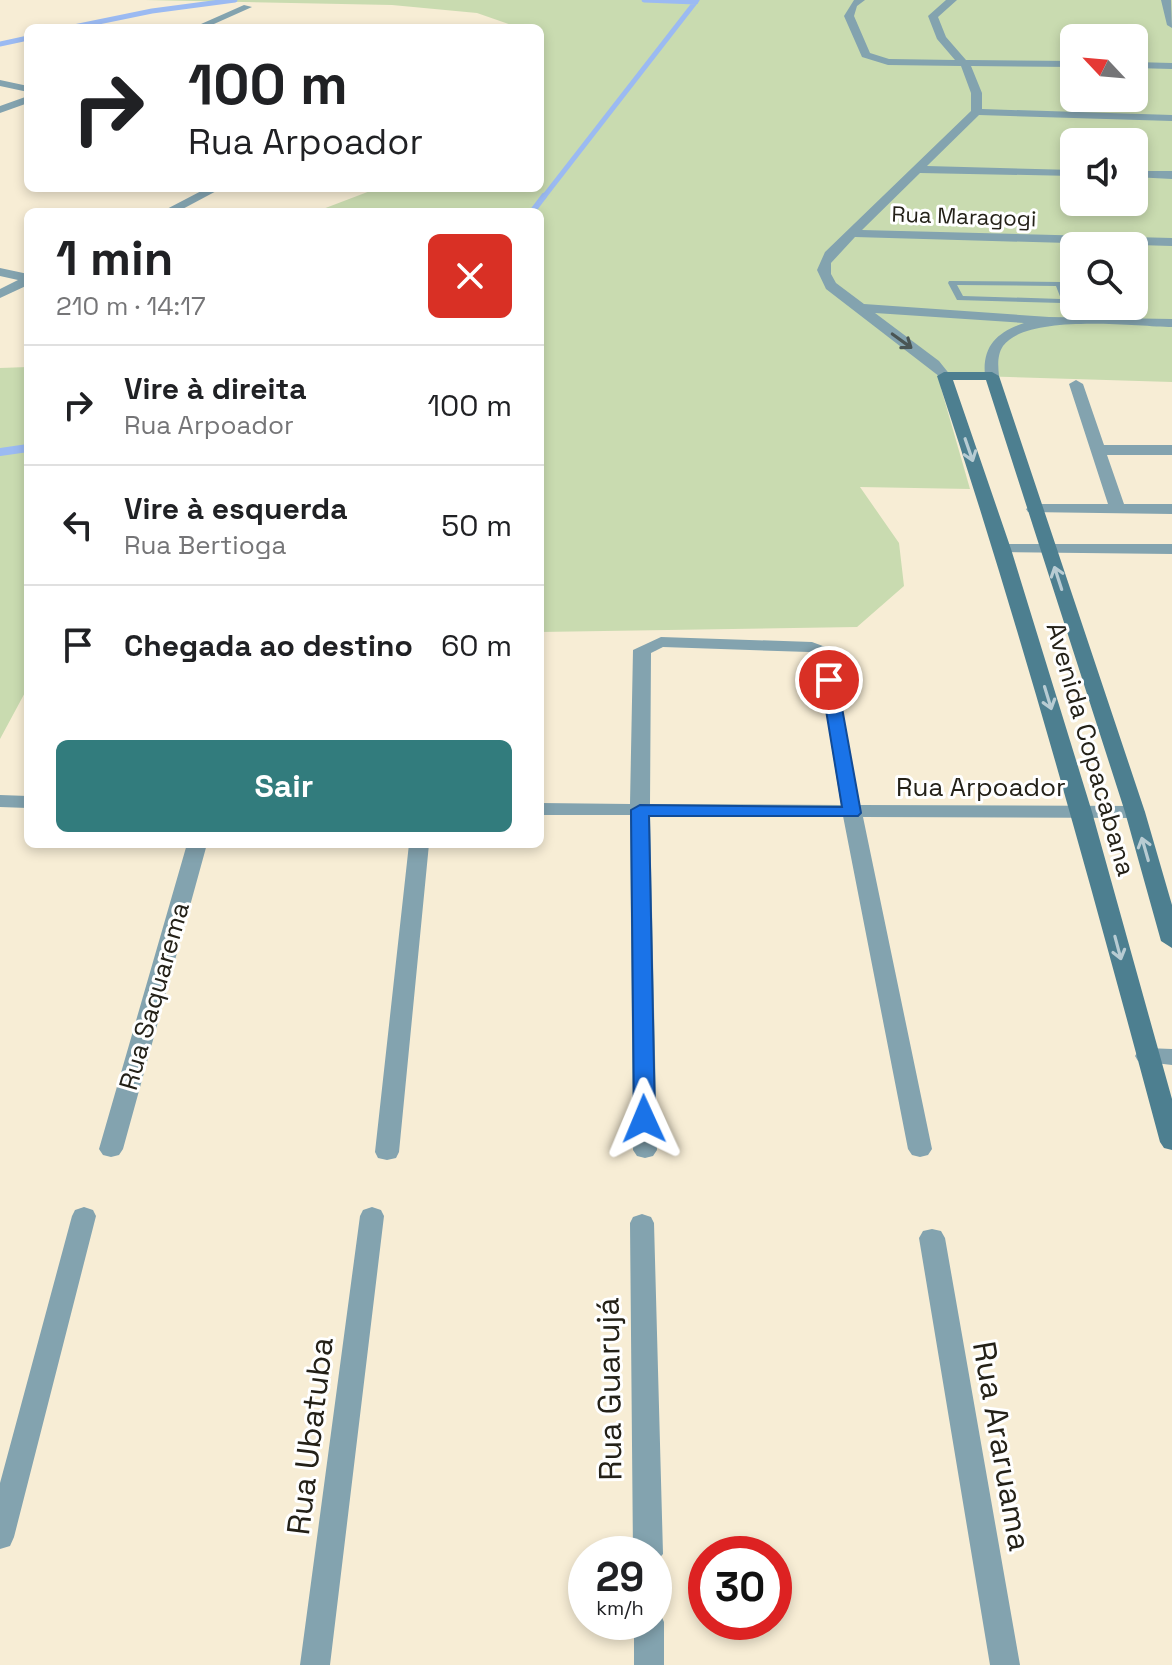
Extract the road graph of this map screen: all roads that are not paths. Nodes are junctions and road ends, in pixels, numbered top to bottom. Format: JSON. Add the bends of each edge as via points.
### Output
{"nodes":[{"id":1,"x":860,"y":0,"type":"edge"},
{"id":2,"x":952,"y":0,"type":"edge"},
{"id":3,"x":1166,"y":0,"type":"edge"},
{"id":4,"x":247,"y":7,"type":"dead end"},
{"id":5,"x":207,"y":24,"type":"edge"},
{"id":6,"x":1172,"y":25,"type":"edge"},
{"id":7,"x":967,"y":63,"type":"junction"},
{"id":8,"x":1060,"y":64,"type":"edge"},
{"id":9,"x":1148,"y":65,"type":"edge"},
{"id":10,"x":1172,"y":66,"type":"edge"},
{"id":11,"x":0,"y":83,"type":"edge"},
{"id":12,"x":24,"y":88,"type":"edge"},
{"id":13,"x":24,"y":101,"type":"edge"},
{"id":14,"x":0,"y":110,"type":"edge"},
{"id":15,"x":976,"y":112,"type":"junction"},
{"id":16,"x":1172,"y":118,"type":"edge"},
{"id":17,"x":919,"y":169,"type":"junction"},
{"id":18,"x":1060,"y":173,"type":"edge"},
{"id":19,"x":1148,"y":174,"type":"edge"},
{"id":20,"x":1172,"y":175,"type":"edge"},
{"id":21,"x":208,"y":192,"type":"edge"},
{"id":22,"x":175,"y":208,"type":"edge"},
{"id":23,"x":851,"y":233,"type":"junction"},
{"id":24,"x":1172,"y":242,"type":"edge"},
{"id":25,"x":0,"y":272,"type":"edge"},
{"id":26,"x":24,"y":278,"type":"edge"},
{"id":27,"x":24,"y":281,"type":"edge"},
{"id":28,"x":0,"y":294,"type":"edge"},
{"id":29,"x":1065,"y":301,"type":"joint"},
{"id":30,"x":858,"y":308,"type":"junction"},
{"id":31,"x":1049,"y":321,"type":"junction"},
{"id":32,"x":1070,"y":321,"type":"joint"},
{"id":33,"x":1172,"y":323,"type":"edge"},
{"id":34,"x":944,"y":376,"type":"junction"},
{"id":35,"x":992,"y":376,"type":"junction"},
{"id":36,"x":1076,"y":384,"type":"dead end"},
{"id":37,"x":1098,"y":450,"type":"junction"},
{"id":38,"x":1172,"y":450,"type":"edge"},
{"id":39,"x":1034,"y":509,"type":"junction"},
{"id":40,"x":1118,"y":509,"type":"junction"},
{"id":41,"x":1172,"y":509,"type":"edge"},
{"id":42,"x":1003,"y":549,"type":"junction"},
{"id":43,"x":1172,"y":549,"type":"edge"},
{"id":44,"x":1049,"y":550,"type":"junction"},
{"id":45,"x":0,"y":801,"type":"edge"},
{"id":46,"x":24,"y":802,"type":"edge"},
{"id":47,"x":544,"y":809,"type":"edge"},
{"id":48,"x":640,"y":810,"type":"junction"},
{"id":49,"x":1082,"y":812,"type":"junction"},
{"id":50,"x":1135,"y":812,"type":"junction"},
{"id":51,"x":852,"y":813,"type":"junction"},
{"id":52,"x":196,"y":848,"type":"edge"},
{"id":53,"x":419,"y":848,"type":"edge"},
{"id":54,"x":1172,"y":941,"type":"edge"},
{"id":55,"x":1146,"y":1056,"type":"junction"},
{"id":56,"x":1172,"y":1057,"type":"edge"},
{"id":57,"x":1172,"y":1142,"type":"edge"},
{"id":58,"x":111,"y":1149,"type":"dead end"},
{"id":59,"x":920,"y":1149,"type":"dead end"},
{"id":60,"x":645,"y":1150,"type":"dead end"},
{"id":61,"x":387,"y":1152,"type":"dead end"},
{"id":62,"x":84,"y":1216,"type":"dead end"},
{"id":63,"x":372,"y":1216,"type":"dead end"},
{"id":64,"x":642,"y":1223,"type":"dead end"},
{"id":65,"x":932,"y":1238,"type":"dead end"},
{"id":66,"x":648,"y":1536,"type":"edge"},
{"id":67,"x":0,"y":1537,"type":"edge"},
{"id":68,"x":649,"y":1640,"type":"edge"},
{"id":69,"x":315,"y":1665,"type":"edge"},
{"id":70,"x":649,"y":1665,"type":"edge"},
{"id":71,"x":1005,"y":1665,"type":"edge"}],
"edges":[{"from":1,"to":7,"type":"street","via":[[849,16],[866,55],[888,62]]},
{"from":2,"to":7,"type":"street","via":[[933,16],[933,25]]},
{"from":3,"to":6,"type":"street"},
{"from":4,"to":5,"type":"street"},
{"from":7,"to":8,"type":"street"},
{"from":7,"to":15,"type":"street","via":[[975,80]]},
{"from":9,"to":10,"type":"street"},
{"from":11,"to":12,"type":"street"},
{"from":13,"to":14,"type":"street"},
{"from":15,"to":16,"type":"street"},
{"from":15,"to":17,"type":"street"},
{"from":17,"to":18,"type":"street"},
{"from":17,"to":23,"type":"street"},
{"from":19,"to":20,"type":"street"},
{"from":21,"to":22,"type":"street"},
{"from":23,"to":24,"type":"street","name":"Rua Maragogi"},
{"from":23,"to":30,"type":"street","via":[[829,255],[823,275]]},
{"from":25,"to":26,"type":"street"},
{"from":27,"to":28,"type":"street"},
{"from":29,"to":29,"type":"lane","via":[[1058,284],[952,283],[960,298]]},
{"from":30,"to":31,"type":"street"},
{"from":30,"to":34,"type":"street","one_way":true},
{"from":31,"to":32,"type":"street"},
{"from":31,"to":35,"type":"street","via":[[1005,336],[992,348]]},
{"from":32,"to":33,"type":"street"},
{"from":34,"to":35,"type":"street"},
{"from":34,"to":42,"type":"street","name":"Avenida Copacabana","one_way":true},
{"from":35,"to":39,"type":"street","name":"Avenida Copacabana"},
{"from":36,"to":37,"type":"street"},
{"from":37,"to":38,"type":"street"},
{"from":37,"to":40,"type":"street"},
{"from":39,"to":40,"type":"street"},
{"from":39,"to":44,"type":"street","name":"Avenida Copacabana"},
{"from":40,"to":41,"type":"street"},
{"from":42,"to":44,"type":"street"},
{"from":42,"to":49,"type":"street","name":"Avenida Copacabana","one_way":true},
{"from":43,"to":44,"type":"street"},
{"from":50,"to":44,"type":"street","name":"Avenida Copacabana","one_way":true},
{"from":45,"to":46,"type":"street"},
{"from":47,"to":48,"type":"street","name":"Rua Arpoador"},
{"from":48,"to":51,"type":"street","name":"Rua Arpoador"},
{"from":48,"to":51,"type":"street","via":[[642,650],[661,642],[823,651]]},
{"from":48,"to":60,"type":"street"},
{"from":49,"to":50,"type":"street","name":"Rua Arpoador"},
{"from":49,"to":51,"type":"street","name":"Rua Arpoador"},
{"from":49,"to":55,"type":"street","name":"Avenida Copacabana","one_way":true},
{"from":54,"to":50,"type":"street","name":"Avenida Copacabana","one_way":true},
{"from":51,"to":59,"type":"street"},
{"from":52,"to":58,"type":"street","name":"Rua Saquarema"},
{"from":53,"to":61,"type":"street"},
{"from":55,"to":56,"type":"street"},
{"from":55,"to":57,"type":"street","name":"Avenida Copacabana"},
{"from":62,"to":67,"type":"street"},
{"from":63,"to":69,"type":"street","name":"Rua Ubatuba"},
{"from":64,"to":66,"type":"street","name":"Rua Guarujá"},
{"from":65,"to":71,"type":"street","name":"Rua Araruama"},
{"from":68,"to":70,"type":"street"}]}
